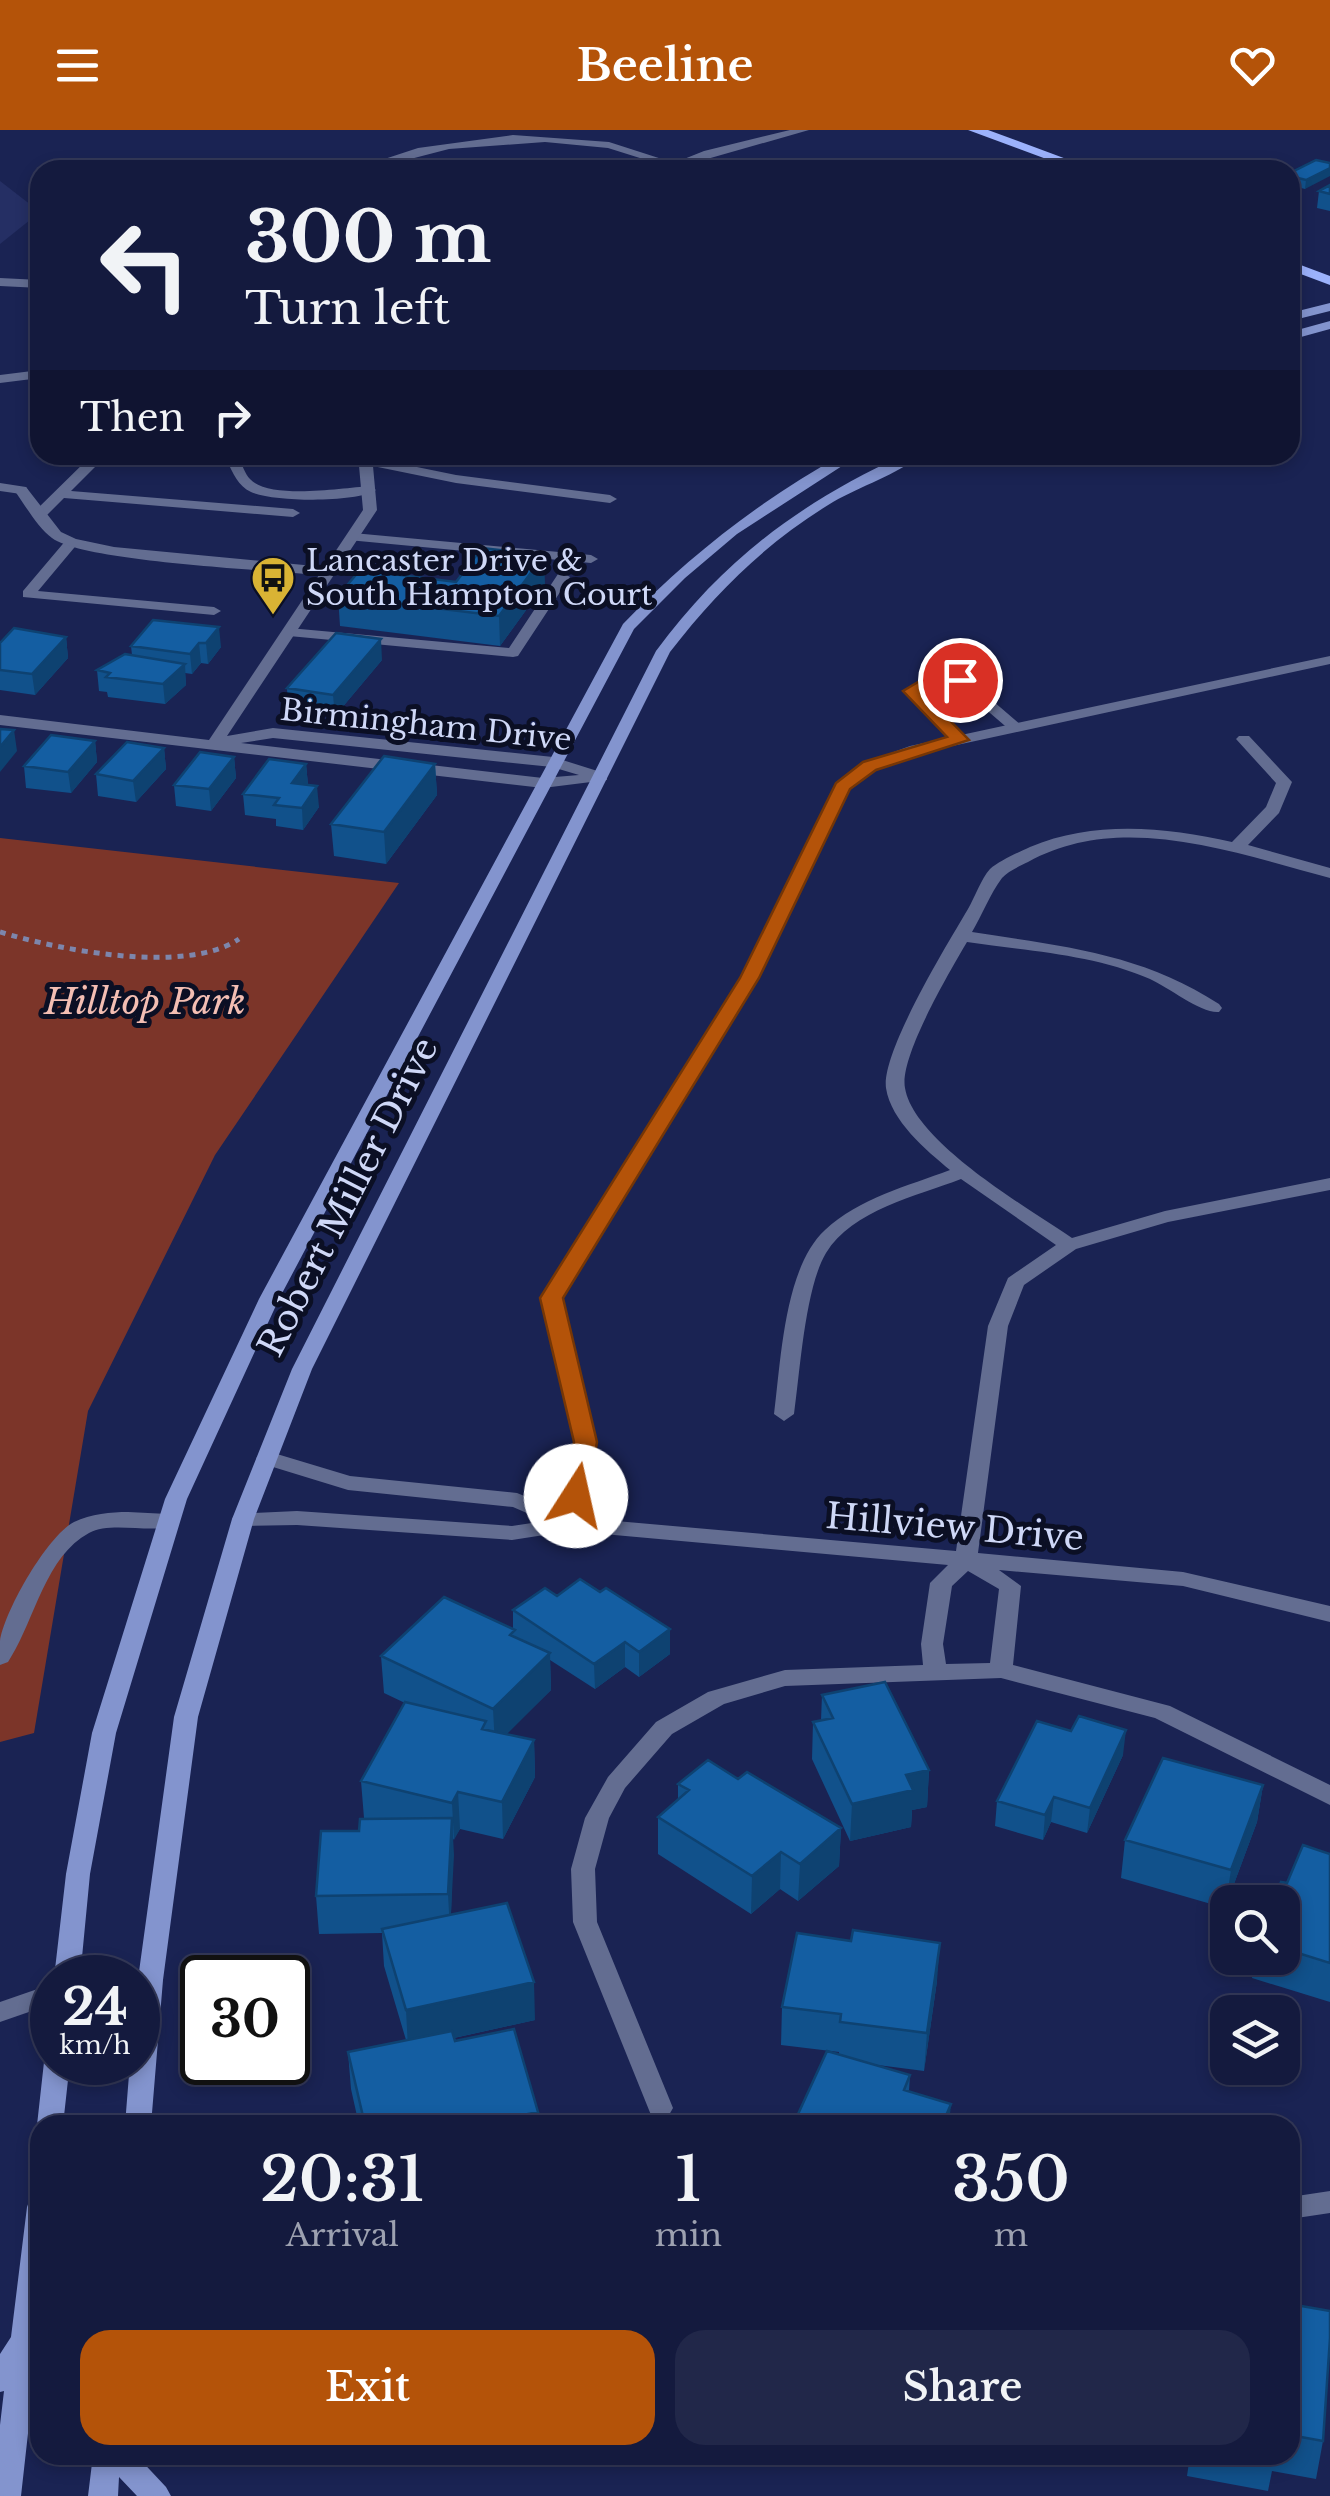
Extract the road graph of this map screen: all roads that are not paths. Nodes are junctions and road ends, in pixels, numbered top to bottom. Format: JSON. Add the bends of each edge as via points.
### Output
{"nodes":[{"id":1,"x":804,"y":130,"type":"edge"},
{"id":2,"x":969,"y":132,"type":"edge"},
{"id":3,"x":577,"y":134,"type":"edge"},
{"id":4,"x":390,"y":160,"type":"edge"},
{"id":5,"x":659,"y":160,"type":"edge"},
{"id":6,"x":689,"y":160,"type":"edge"},
{"id":7,"x":1037,"y":160,"type":"edge"},
{"id":8,"x":1057,"y":160,"type":"edge"},
{"id":9,"x":1300,"y":251,"type":"edge"},
{"id":10,"x":1330,"y":263,"type":"edge"},
{"id":11,"x":1300,"y":268,"type":"edge"},
{"id":12,"x":0,"y":282,"type":"edge"},
{"id":13,"x":1330,"y":282,"type":"edge"},
{"id":14,"x":30,"y":284,"type":"edge"},
{"id":15,"x":1330,"y":307,"type":"edge"},
{"id":16,"x":1300,"y":315,"type":"edge"},
{"id":17,"x":1330,"y":325,"type":"edge"},
{"id":18,"x":1300,"y":333,"type":"edge"},
{"id":19,"x":30,"y":375,"type":"edge"},
{"id":20,"x":0,"y":379,"type":"edge"},
{"id":21,"x":90,"y":465,"type":"edge"},
{"id":22,"x":236,"y":465,"type":"edge"},
{"id":23,"x":368,"y":465,"type":"edge"},
{"id":24,"x":397,"y":465,"type":"edge"},
{"id":25,"x":834,"y":465,"type":"edge"},
{"id":26,"x":895,"y":465,"type":"edge"},
{"id":27,"x":0,"y":488,"type":"edge"},
{"id":28,"x":370,"y":490,"type":"junction"},
{"id":29,"x":60,"y":494,"type":"junction"},
{"id":30,"x":610,"y":499,"type":"dead end"},
{"id":31,"x":293,"y":513,"type":"dead end"},
{"id":32,"x":39,"y":515,"type":"junction"},
{"id":33,"x":353,"y":537,"type":"junction"},
{"id":34,"x":72,"y":542,"type":"junction"},
{"id":35,"x":590,"y":559,"type":"dead end"},
{"id":36,"x":329,"y":572,"type":"junction"},
{"id":37,"x":563,"y":577,"type":"dead end"},
{"id":38,"x":214,"y":611,"type":"dead end"},
{"id":39,"x":290,"y":632,"type":"junction"},
{"id":40,"x":1330,"y":660,"type":"edge"},
{"id":41,"x":0,"y":720,"type":"edge"},
{"id":42,"x":1016,"y":728,"type":"junction"},
{"id":43,"x":1244,"y":738,"type":"dead end"},
{"id":44,"x":960,"y":740,"type":"junction"},
{"id":45,"x":215,"y":743,"type":"junction"},
{"id":46,"x":553,"y":762,"type":"junction"},
{"id":47,"x":601,"y":776,"type":"junction"},
{"id":48,"x":543,"y":783,"type":"junction"},
{"id":49,"x":1237,"y":846,"type":"junction"},
{"id":50,"x":1330,"y":873,"type":"edge"},
{"id":51,"x":963,"y":936,"type":"junction"},
{"id":52,"x":1213,"y":1008,"type":"dead end"},
{"id":53,"x":966,"y":1171,"type":"junction"},
{"id":54,"x":1330,"y":1184,"type":"edge"},
{"id":55,"x":1069,"y":1245,"type":"junction"},
{"id":56,"x":784,"y":1414,"type":"dead end"},
{"id":57,"x":267,"y":1458,"type":"junction"},
{"id":58,"x":243,"y":1519,"type":"junction"},
{"id":59,"x":168,"y":1521,"type":"junction"},
{"id":60,"x":570,"y":1524,"type":"junction"},
{"id":61,"x":966,"y":1561,"type":"junction"},
{"id":62,"x":1330,"y":1614,"type":"edge"},
{"id":63,"x":0,"y":1657,"type":"edge"},
{"id":64,"x":1002,"y":1670,"type":"junction"},
{"id":65,"x":935,"y":1672,"type":"junction"},
{"id":66,"x":1330,"y":1796,"type":"edge"},
{"id":67,"x":69,"y":1955,"type":"edge"},
{"id":68,"x":148,"y":1955,"type":"edge"},
{"id":69,"x":30,"y":2002,"type":"edge"},
{"id":70,"x":0,"y":2012,"type":"edge"},
{"id":71,"x":54,"y":2085,"type":"edge"},
{"id":72,"x":140,"y":2085,"type":"edge"},
{"id":73,"x":660,"y":2108,"type":"dead end"},
{"id":74,"x":51,"y":2115,"type":"edge"},
{"id":75,"x":138,"y":2115,"type":"edge"},
{"id":76,"x":1330,"y":2202,"type":"edge"},
{"id":77,"x":1300,"y":2206,"type":"edge"},
{"id":78,"x":30,"y":2293,"type":"edge"},
{"id":79,"x":25,"y":2336,"type":"junction"},
{"id":80,"x":0,"y":2380,"type":"edge"},
{"id":81,"x":106,"y":2465,"type":"edge"},
{"id":82,"x":127,"y":2465,"type":"edge"},
{"id":83,"x":6,"y":2496,"type":"edge"},
{"id":84,"x":103,"y":2496,"type":"edge"},
{"id":85,"x":156,"y":2496,"type":"edge"}],
"edges":[{"from":1,"to":6,"type":"street"},
{"from":2,"to":7,"type":"main road"},
{"from":2,"to":8,"type":"main road"},
{"from":3,"to":4,"type":"street","via":[[449,142]]},
{"from":3,"to":5,"type":"street"},
{"from":9,"to":10,"type":"main road"},
{"from":11,"to":13,"type":"main road"},
{"from":12,"to":14,"type":"street"},
{"from":15,"to":16,"type":"main road"},
{"from":17,"to":18,"type":"main road"},
{"from":19,"to":20,"type":"street"},
{"from":21,"to":29,"type":"street"},
{"from":22,"to":28,"type":"street","via":[[246,484],[258,490]]},
{"from":23,"to":28,"type":"street"},
{"from":24,"to":30,"type":"street"},
{"from":25,"to":46,"type":"main road","name":"Robert Miller Drive","via":[[759,508],[680,572],[628,626]]},
{"from":26,"to":47,"type":"main road","name":"Robert Miller Drive","via":[[769,538],[721,580],[663,651]]},
{"from":27,"to":32,"type":"street","via":[[21,490]]},
{"from":28,"to":33,"type":"street","via":[[370,510]]},
{"from":29,"to":31,"type":"street"},
{"from":29,"to":32,"type":"street"},
{"from":32,"to":34,"type":"street"},
{"from":33,"to":35,"type":"street"},
{"from":33,"to":36,"type":"street"},
{"from":34,"to":36,"type":"street"},
{"from":34,"to":38,"type":"street","via":[[28,594]]},
{"from":36,"to":39,"type":"street"},
{"from":37,"to":39,"type":"street","via":[[513,653]]},
{"from":39,"to":45,"type":"street"},
{"from":40,"to":42,"type":"street"},
{"from":41,"to":45,"type":"street","name":"Birmingham Drive"},
{"from":42,"to":44,"type":"street"},
{"from":42,"to":44,"type":"street","via":[[960,680],[938,675],[911,691]]},
{"from":43,"to":49,"type":"street","via":[[1284,782],[1272,810]]},
{"from":44,"to":60,"type":"street","via":[[870,766],[842,786],[750,978],[551,1298],[586,1442]]},
{"from":45,"to":46,"type":"street","name":"Birmingham Drive","via":[[272,733]]},
{"from":45,"to":48,"type":"street","name":"Birmingham Drive","via":[[378,772]]},
{"from":46,"to":47,"type":"street","name":"Birmingham Drive"},
{"from":46,"to":48,"type":"main road","name":"Robert Miller Drive"},
{"from":47,"to":48,"type":"street","name":"Birmingham Drive"},
{"from":47,"to":57,"type":"main road","name":"Robert Miller Drive","via":[[302,1369]]},
{"from":48,"to":59,"type":"main road","name":"Robert Miller Drive","via":[[270,1299]]},
{"from":49,"to":50,"type":"street"},
{"from":49,"to":51,"type":"street","via":[[1151,833],[1094,836],[1046,848],[998,872]]},
{"from":51,"to":52,"type":"street","via":[[1129,963],[1179,983]]},
{"from":51,"to":53,"type":"street","via":[[904,1048],[894,1085],[912,1124]]},
{"from":53,"to":55,"type":"street"},
{"from":53,"to":56,"type":"street","via":[[848,1221],[816,1251]]},
{"from":54,"to":55,"type":"street","via":[[1166,1217]]},
{"from":55,"to":61,"type":"street","via":[[1015,1282],[998,1326]]},
{"from":57,"to":58,"type":"main road","name":"Robert Miller Drive"},
{"from":57,"to":60,"type":"street","via":[[348,1483],[517,1500]]},
{"from":58,"to":60,"type":"street","via":[[512,1534]]},
{"from":58,"to":68,"type":"main road","name":"Robert Miller Drive","via":[[186,1717]]},
{"from":59,"to":63,"type":"street","via":[[103,1520],[74,1532],[48,1556]]},
{"from":59,"to":67,"type":"main road","name":"Robert Miller Drive","via":[[104,1733]]},
{"from":60,"to":61,"type":"street","name":"Hillview Drive"},
{"from":61,"to":62,"type":"street","name":"Hillview Drive","via":[[1183,1580]]},
{"from":61,"to":64,"type":"street","via":[[1010,1586]]},
{"from":61,"to":65,"type":"street","via":[[941,1583]]},
{"from":64,"to":65,"type":"street"},
{"from":64,"to":66,"type":"street","via":[[1162,1712]]},
{"from":65,"to":73,"type":"street","via":[[785,1678],[716,1698],[664,1728],[616,1783],[597,1818],[583,1869],[585,1922]]},
{"from":69,"to":70,"type":"street"},
{"from":71,"to":74,"type":"main road"},
{"from":72,"to":75,"type":"main road","name":"Robert Miller Drive"},
{"from":76,"to":77,"type":"street"},
{"from":78,"to":79,"type":"main road"},
{"from":79,"to":80,"type":"main road"},
{"from":79,"to":83,"type":"main road"},
{"from":81,"to":84,"type":"main road"},
{"from":82,"to":85,"type":"main road"}]}
